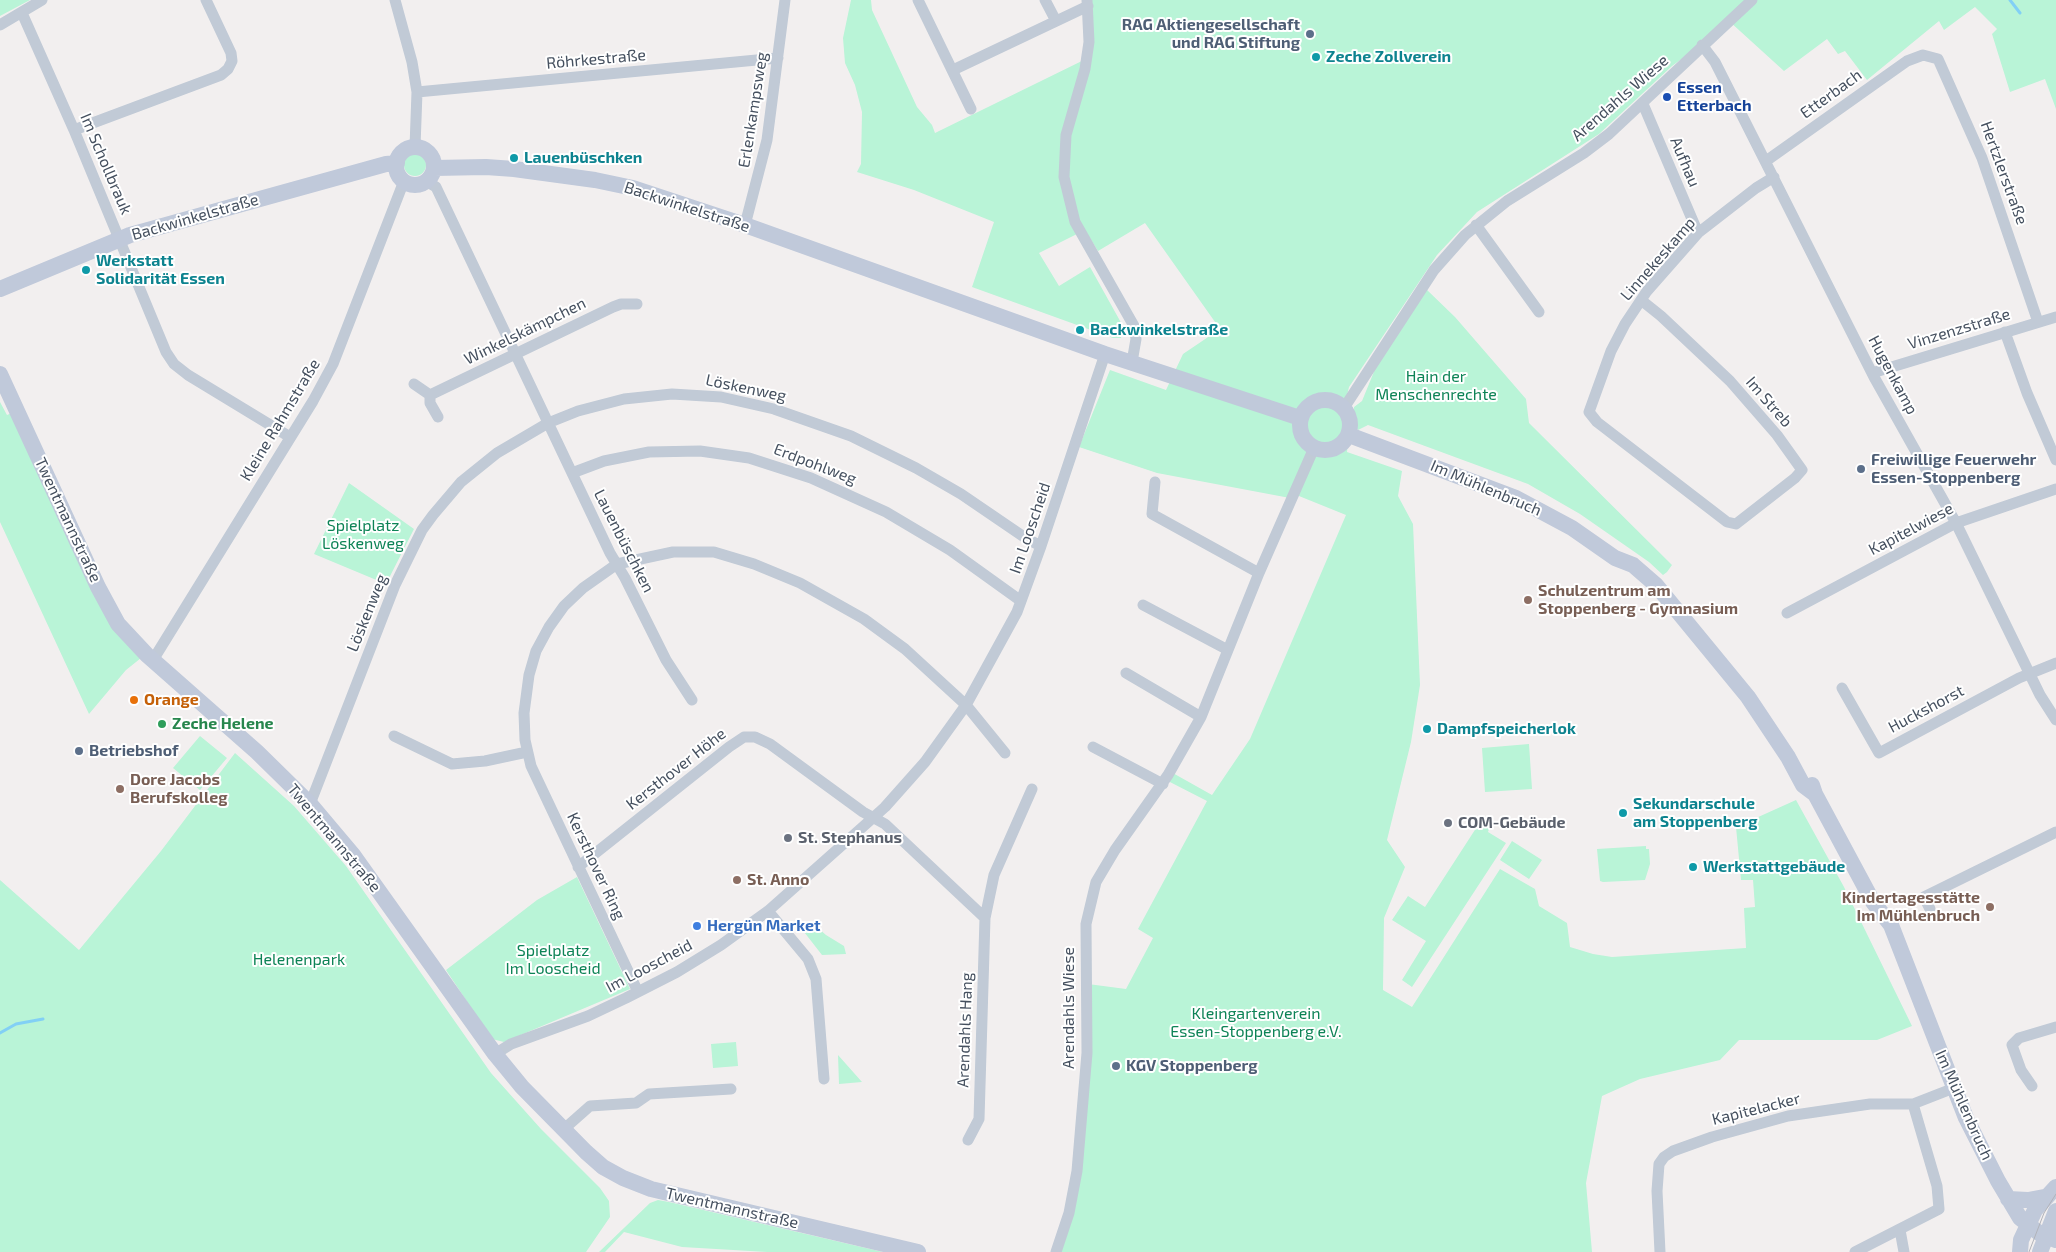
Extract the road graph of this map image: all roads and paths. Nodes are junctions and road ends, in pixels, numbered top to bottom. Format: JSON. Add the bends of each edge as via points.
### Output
{"nodes":[{"id":1,"x":42,"y":0,"type":"edge"},
{"id":2,"x":206,"y":0,"type":"edge"},
{"id":3,"x":395,"y":0,"type":"edge"},
{"id":4,"x":785,"y":0,"type":"edge"},
{"id":5,"x":918,"y":0,"type":"edge"},
{"id":6,"x":1045,"y":0,"type":"edge"},
{"id":7,"x":1752,"y":0,"type":"edge"},
{"id":8,"x":1088,"y":3,"type":"edge"},
{"id":9,"x":22,"y":12,"type":"junction"},
{"id":10,"x":1056,"y":21,"type":"junction"},
{"id":11,"x":0,"y":26,"type":"edge"},
{"id":12,"x":1702,"y":45,"type":"junction"},
{"id":13,"x":1917,"y":56,"type":"joint"},
{"id":14,"x":778,"y":58,"type":"junction"},
{"id":15,"x":953,"y":70,"type":"junction"},
{"id":16,"x":417,"y":92,"type":"junction"},
{"id":17,"x":1642,"y":104,"type":"junction"},
{"id":18,"x":971,"y":109,"type":"dead end"},
{"id":19,"x":74,"y":130,"type":"junction"},
{"id":20,"x":415,"y":147,"type":"junction"},
{"id":21,"x":1766,"y":161,"type":"junction"},
{"id":22,"x":397,"y":163,"type":"junction"},
{"id":23,"x":430,"y":174,"type":"junction"},
{"id":24,"x":1774,"y":177,"type":"junction"},
{"id":25,"x":404,"y":181,"type":"junction"},
{"id":26,"x":745,"y":225,"type":"junction"},
{"id":27,"x":1476,"y":225,"type":"junction"},
{"id":28,"x":1698,"y":233,"type":"junction"},
{"id":29,"x":120,"y":239,"type":"junction"},
{"id":30,"x":0,"y":289,"type":"edge"},
{"id":31,"x":1641,"y":300,"type":"junction"},
{"id":32,"x":637,"y":304,"type":"dead end"},
{"id":33,"x":1539,"y":312,"type":"dead end"},
{"id":34,"x":2056,"y":317,"type":"edge"},
{"id":35,"x":2038,"y":322,"type":"junction"},
{"id":36,"x":2005,"y":332,"type":"junction"},
{"id":37,"x":516,"y":354,"type":"junction"},
{"id":38,"x":1106,"y":354,"type":"junction"},
{"id":39,"x":1132,"y":362,"type":"junction"},
{"id":40,"x":1872,"y":373,"type":"junction"},
{"id":41,"x":0,"y":374,"type":"edge"},
{"id":42,"x":414,"y":384,"type":"dead end"},
{"id":43,"x":430,"y":395,"type":"junction"},
{"id":44,"x":1344,"y":408,"type":"junction"},
{"id":45,"x":438,"y":417,"type":"dead end"},
{"id":46,"x":1300,"y":418,"type":"junction"},
{"id":47,"x":548,"y":423,"type":"junction"},
{"id":48,"x":1349,"y":435,"type":"junction"},
{"id":49,"x":290,"y":437,"type":"junction"},
{"id":50,"x":1314,"y":448,"type":"junction"},
{"id":51,"x":2056,"y":460,"type":"edge"},
{"id":52,"x":572,"y":473,"type":"junction"},
{"id":53,"x":1155,"y":482,"type":"dead end"},
{"id":54,"x":2056,"y":489,"type":"edge"},
{"id":55,"x":1956,"y":523,"type":"junction"},
{"id":56,"x":1732,"y":524,"type":"joint"},
{"id":57,"x":1041,"y":546,"type":"junction"},
{"id":58,"x":617,"y":564,"type":"junction"},
{"id":59,"x":1259,"y":573,"type":"junction"},
{"id":60,"x":1021,"y":601,"type":"junction"},
{"id":61,"x":1143,"y":605,"type":"dead end"},
{"id":62,"x":1786,"y":613,"type":"dead end"},
{"id":63,"x":1228,"y":650,"type":"junction"},
{"id":64,"x":153,"y":660,"type":"junction"},
{"id":65,"x":2056,"y":663,"type":"edge"},
{"id":66,"x":1126,"y":673,"type":"dead end"},
{"id":67,"x":2030,"y":674,"type":"junction"},
{"id":68,"x":1842,"y":688,"type":"dead end"},
{"id":69,"x":692,"y":700,"type":"dead end"},
{"id":70,"x":966,"y":705,"type":"junction"},
{"id":71,"x":1201,"y":717,"type":"junction"},
{"id":72,"x":2056,"y":720,"type":"edge"},
{"id":73,"x":394,"y":736,"type":"dead end"},
{"id":74,"x":1092,"y":747,"type":"dead end"},
{"id":75,"x":527,"y":752,"type":"junction"},
{"id":76,"x":1005,"y":753,"type":"dead end"},
{"id":77,"x":1163,"y":784,"type":"junction"},
{"id":78,"x":1032,"y":789,"type":"dead end"},
{"id":79,"x":310,"y":804,"type":"junction"},
{"id":80,"x":874,"y":818,"type":"junction"},
{"id":81,"x":2056,"y":832,"type":"edge"},
{"id":82,"x":578,"y":867,"type":"junction"},
{"id":83,"x":1930,"y":908,"type":"dead end"},
{"id":84,"x":768,"y":911,"type":"junction"},
{"id":85,"x":985,"y":918,"type":"junction"},
{"id":86,"x":638,"y":992,"type":"junction"},
{"id":87,"x":2056,"y":1027,"type":"edge"},
{"id":88,"x":495,"y":1054,"type":"junction"},
{"id":89,"x":824,"y":1079,"type":"dead end"},
{"id":90,"x":2032,"y":1086,"type":"dead end"},
{"id":91,"x":731,"y":1088,"type":"dead end"},
{"id":92,"x":1954,"y":1088,"type":"junction"},
{"id":93,"x":1913,"y":1104,"type":"junction"},
{"id":94,"x":564,"y":1129,"type":"junction"},
{"id":95,"x":968,"y":1140,"type":"dead end"},
{"id":96,"x":2050,"y":1192,"type":"edge"},
{"id":97,"x":2008,"y":1200,"type":"junction"},
{"id":98,"x":2056,"y":1211,"type":"edge"},
{"id":99,"x":2028,"y":1225,"type":"junction"},
{"id":100,"x":1900,"y":1230,"type":"junction"},
{"id":101,"x":2050,"y":1238,"type":"edge"},
{"id":102,"x":2056,"y":1249,"type":"edge"},
{"id":103,"x":918,"y":1252,"type":"edge"},
{"id":104,"x":1056,"y":1252,"type":"edge"},
{"id":105,"x":1660,"y":1252,"type":"edge"},
{"id":106,"x":1855,"y":1252,"type":"edge"},
{"id":107,"x":1904,"y":1252,"type":"edge"},
{"id":108,"x":2020,"y":1252,"type":"edge"},
{"id":109,"x":2040,"y":1252,"type":"edge"}],
"edges":[{"from":1,"to":9,"type":"street"},
{"from":2,"to":19,"type":"street","via":[[231,53],[228,69],[220,75]]},
{"from":3,"to":16,"type":"street"},
{"from":4,"to":14,"type":"street","name":"Erlenkampsweg"},
{"from":5,"to":15,"type":"street"},
{"from":6,"to":10,"type":"street"},
{"from":7,"to":12,"type":"street","name":"Arendahls Wiese"},
{"from":8,"to":10,"type":"street"},
{"from":8,"to":39,"type":"street","via":[[1088,49],[1066,135],[1064,177],[1075,222],[1134,326],[1136,339]]},
{"from":9,"to":11,"type":"street"},
{"from":9,"to":19,"type":"street","name":"Im Schollbrauk"},
{"from":10,"to":15,"type":"street"},
{"from":12,"to":17,"type":"street","name":"Arendahls Wiese"},
{"from":12,"to":21,"type":"street","name":"Hugenkamp","via":[[1715,62]]},
{"from":13,"to":21,"type":"street","name":"Etterbach","via":[[1888,72]]},
{"from":13,"to":35,"type":"street","name":"Hertzlerstraße","via":[[1928,55],[1938,59],[1969,125]]},
{"from":14,"to":16,"type":"street","name":"Röhrkestraße"},
{"from":14,"to":26,"type":"street","name":"Erlenkampsweg","via":[[767,140]]},
{"from":15,"to":18,"type":"street"},
{"from":16,"to":20,"type":"street"},
{"from":17,"to":27,"type":"street","name":"Arendahls Wiese","via":[[1596,145],[1507,201]]},
{"from":17,"to":28,"type":"street","name":"Aufhau"},
{"from":19,"to":29,"type":"street","name":"Im Schollbrauk"},
{"from":20,"to":22,"type":"main road","via":[[402,152]]},
{"from":20,"to":23,"type":"main road","via":[[428,152],[434,161]]},
{"from":21,"to":24,"type":"street","name":"Hugenkamp"},
{"from":22,"to":25,"type":"main road","via":[[398,174]]},
{"from":22,"to":29,"type":"main road","name":"Backwinkelstraße"},
{"from":23,"to":25,"type":"main road","via":[[415,184]]},
{"from":23,"to":26,"type":"main road","name":"Backwinkelstraße","via":[[495,168],[595,180],[633,188]]},
{"from":23,"to":37,"type":"street","name":"Lauenbüschken"},
{"from":24,"to":28,"type":"street","name":"Linnekeskamp"},
{"from":24,"to":40,"type":"street","name":"Hugenkamp"},
{"from":25,"to":49,"type":"street","name":"Kleine Rahmstraße","via":[[333,364]]},
{"from":26,"to":38,"type":"main road","name":"Backwinkelstraße"},
{"from":27,"to":33,"type":"street"},
{"from":27,"to":44,"type":"street","name":"Arendahls Wiese","via":[[1434,270]]},
{"from":28,"to":31,"type":"street","name":"Linnekeskamp"},
{"from":29,"to":30,"type":"main road","name":"Backwinkelstraße"},
{"from":29,"to":49,"type":"street","name":"Im Schollbrauk","via":[[166,352],[174,364]]},
{"from":31,"to":56,"type":"street","name":"Linnekeskamp","via":[[1611,351],[1590,415]]},
{"from":31,"to":56,"type":"street","name":"Im Streb","via":[[1730,381],[1777,435],[1802,470],[1744,518]]},
{"from":32,"to":37,"type":"street","name":"Winkelskämpchen","via":[[613,307]]},
{"from":34,"to":35,"type":"street","name":"Vinzenzstraße"},
{"from":35,"to":36,"type":"street","name":"Vinzenzstraße"},
{"from":36,"to":40,"type":"street","name":"Vinzenzstraße"},
{"from":36,"to":51,"type":"street"},
{"from":37,"to":43,"type":"street","name":"Winkelskämpchen"},
{"from":37,"to":47,"type":"street","name":"Lauenbüschken"},
{"from":38,"to":39,"type":"main road","name":"Backwinkelstraße"},
{"from":38,"to":57,"type":"street","name":"Im Looscheid"},
{"from":39,"to":46,"type":"main road","name":"Backwinkelstraße"},
{"from":40,"to":55,"type":"street","name":"Hugenkamp"},
{"from":41,"to":64,"type":"main road","name":"Twentmannstraße","via":[[111,613],[137,646]]},
{"from":42,"to":43,"type":"street"},
{"from":43,"to":45,"type":"street"},
{"from":44,"to":46,"type":"main road","via":[[1335,402],[1321,400],[1310,405]]},
{"from":44,"to":48,"type":"main road","via":[[1350,422]]},
{"from":46,"to":50,"type":"main road","via":[[1302,435]]},
{"from":47,"to":52,"type":"street","name":"Lauenbüschken"},
{"from":47,"to":57,"type":"street","name":"Löskenweg","via":[[600,405],[650,396],[696,394],[747,402],[800,417],[880,450],[942,482]]},
{"from":47,"to":79,"type":"street","name":"Löskenweg","via":[[516,440],[476,469],[446,499],[422,530],[394,584]]},
{"from":48,"to":50,"type":"main road","via":[[1336,448]]},
{"from":48,"to":92,"type":"main road","name":"Im Mühlenbruch","via":[[1516,498],[1572,528],[1615,558],[1644,586],[1666,599],[1748,697],[1803,785],[1815,794],[1873,902],[1890,925]]},
{"from":49,"to":64,"type":"street","name":"Kleine Rahmstraße"},
{"from":50,"to":59,"type":"street","name":"Arendahls Wiese"},
{"from":52,"to":58,"type":"street","name":"Lauenbüschken"},
{"from":52,"to":60,"type":"street","name":"Erdpohlweg","via":[[604,461],[649,452],[700,451],[757,460],[838,489],[886,512],[950,550]]},
{"from":53,"to":59,"type":"street","via":[[1152,514]]},
{"from":54,"to":55,"type":"street","name":"Kapitelwiese"},
{"from":55,"to":62,"type":"street","name":"Kapitelwiese"},
{"from":55,"to":67,"type":"street","name":"Hugenkamp"},
{"from":57,"to":60,"type":"street","name":"Im Looscheid"},
{"from":58,"to":69,"type":"street","name":"Lauenbüschken","via":[[666,660]]},
{"from":58,"to":70,"type":"street","name":"Kersthover Ring","via":[[653,554],[693,550],[735,558],[775,572],[819,593],[884,633],[927,667]]},
{"from":58,"to":75,"type":"street","name":"Kersthover Ring","via":[[564,606],[536,651],[525,694]]},
{"from":59,"to":63,"type":"street","name":"Arendahls Wiese"},
{"from":60,"to":70,"type":"street","name":"Im Looscheid","via":[[996,654]]},
{"from":61,"to":63,"type":"street"},
{"from":63,"to":71,"type":"street","name":"Arendahls Wiese"},
{"from":64,"to":79,"type":"main road","name":"Twentmannstraße"},
{"from":65,"to":67,"type":"street","name":"Huckshorst"},
{"from":66,"to":71,"type":"street"},
{"from":67,"to":68,"type":"street","name":"Huckshorst","via":[[1879,753]]},
{"from":67,"to":72,"type":"street","name":"Hugenkamp"},
{"from":70,"to":76,"type":"street"},
{"from":70,"to":80,"type":"street","name":"Im Looscheid","via":[[925,762]]},
{"from":71,"to":77,"type":"street","name":"Arendahls Wiese"},
{"from":73,"to":75,"type":"street","via":[[452,764]]},
{"from":74,"to":77,"type":"street"},
{"from":75,"to":82,"type":"street","name":"Kersthover Ring"},
{"from":77,"to":104,"type":"street","name":"Arendahls Wiese","via":[[1106,865],[1089,904],[1086,924],[1087,1052],[1080,1133],[1072,1199]]},
{"from":78,"to":85,"type":"street","name":"Arendahls Hang","via":[[994,876]]},
{"from":79,"to":88,"type":"main road","name":"Twentmannstraße","via":[[353,855]]},
{"from":80,"to":82,"type":"street","name":"Kersthover Höhe","via":[[770,744],[755,737],[744,737]]},
{"from":80,"to":84,"type":"street","name":"Im Looscheid"},
{"from":80,"to":85,"type":"street","via":[[885,824]]},
{"from":81,"to":83,"type":"street","via":[[1924,898]]},
{"from":82,"to":86,"type":"street","name":"Kersthover Ring"},
{"from":84,"to":86,"type":"street","name":"Im Looscheid","via":[[700,958]]},
{"from":84,"to":89,"type":"street","via":[[808,959],[816,979]]},
{"from":85,"to":95,"type":"street","name":"Arendahls Hang","via":[[979,1119]]},
{"from":86,"to":88,"type":"street","name":"Im Looscheid"},
{"from":87,"to":90,"type":"street","via":[[2019,1038],[2012,1045],[2021,1070]]},
{"from":88,"to":94,"type":"main road","name":"Twentmannstraße"},
{"from":91,"to":94,"type":"street","via":[[649,1094],[636,1103],[590,1106]]},
{"from":92,"to":93,"type":"street","name":"Kapitelacker"},
{"from":92,"to":97,"type":"main road","name":"Im Mühlenbruch"},
{"from":93,"to":100,"type":"street","via":[[1940,1205],[1936,1212]]},
{"from":93,"to":105,"type":"street","name":"Kapitelacker","via":[[1870,1104],[1793,1115],[1729,1132],[1664,1156],[1659,1164]]},
{"from":94,"to":103,"type":"main road","name":"Twentmannstraße","via":[[603,1167],[636,1184]]},
{"from":96,"to":97,"type":"main road","via":[[2028,1200]]},
{"from":96,"to":99,"type":"main road"},
{"from":97,"to":99,"type":"main road","name":"Im Mühlenbruch"},
{"from":98,"to":101,"type":"main road"},
{"from":99,"to":101,"type":"main road","name":"Im Mühlenbruch"},
{"from":99,"to":108,"type":"main road"},
{"from":100,"to":106,"type":"street"},
{"from":100,"to":107,"type":"street"},
{"from":101,"to":102,"type":"main road","name":"Im Mühlenbruch"},
{"from":101,"to":109,"type":"main road"}]}
